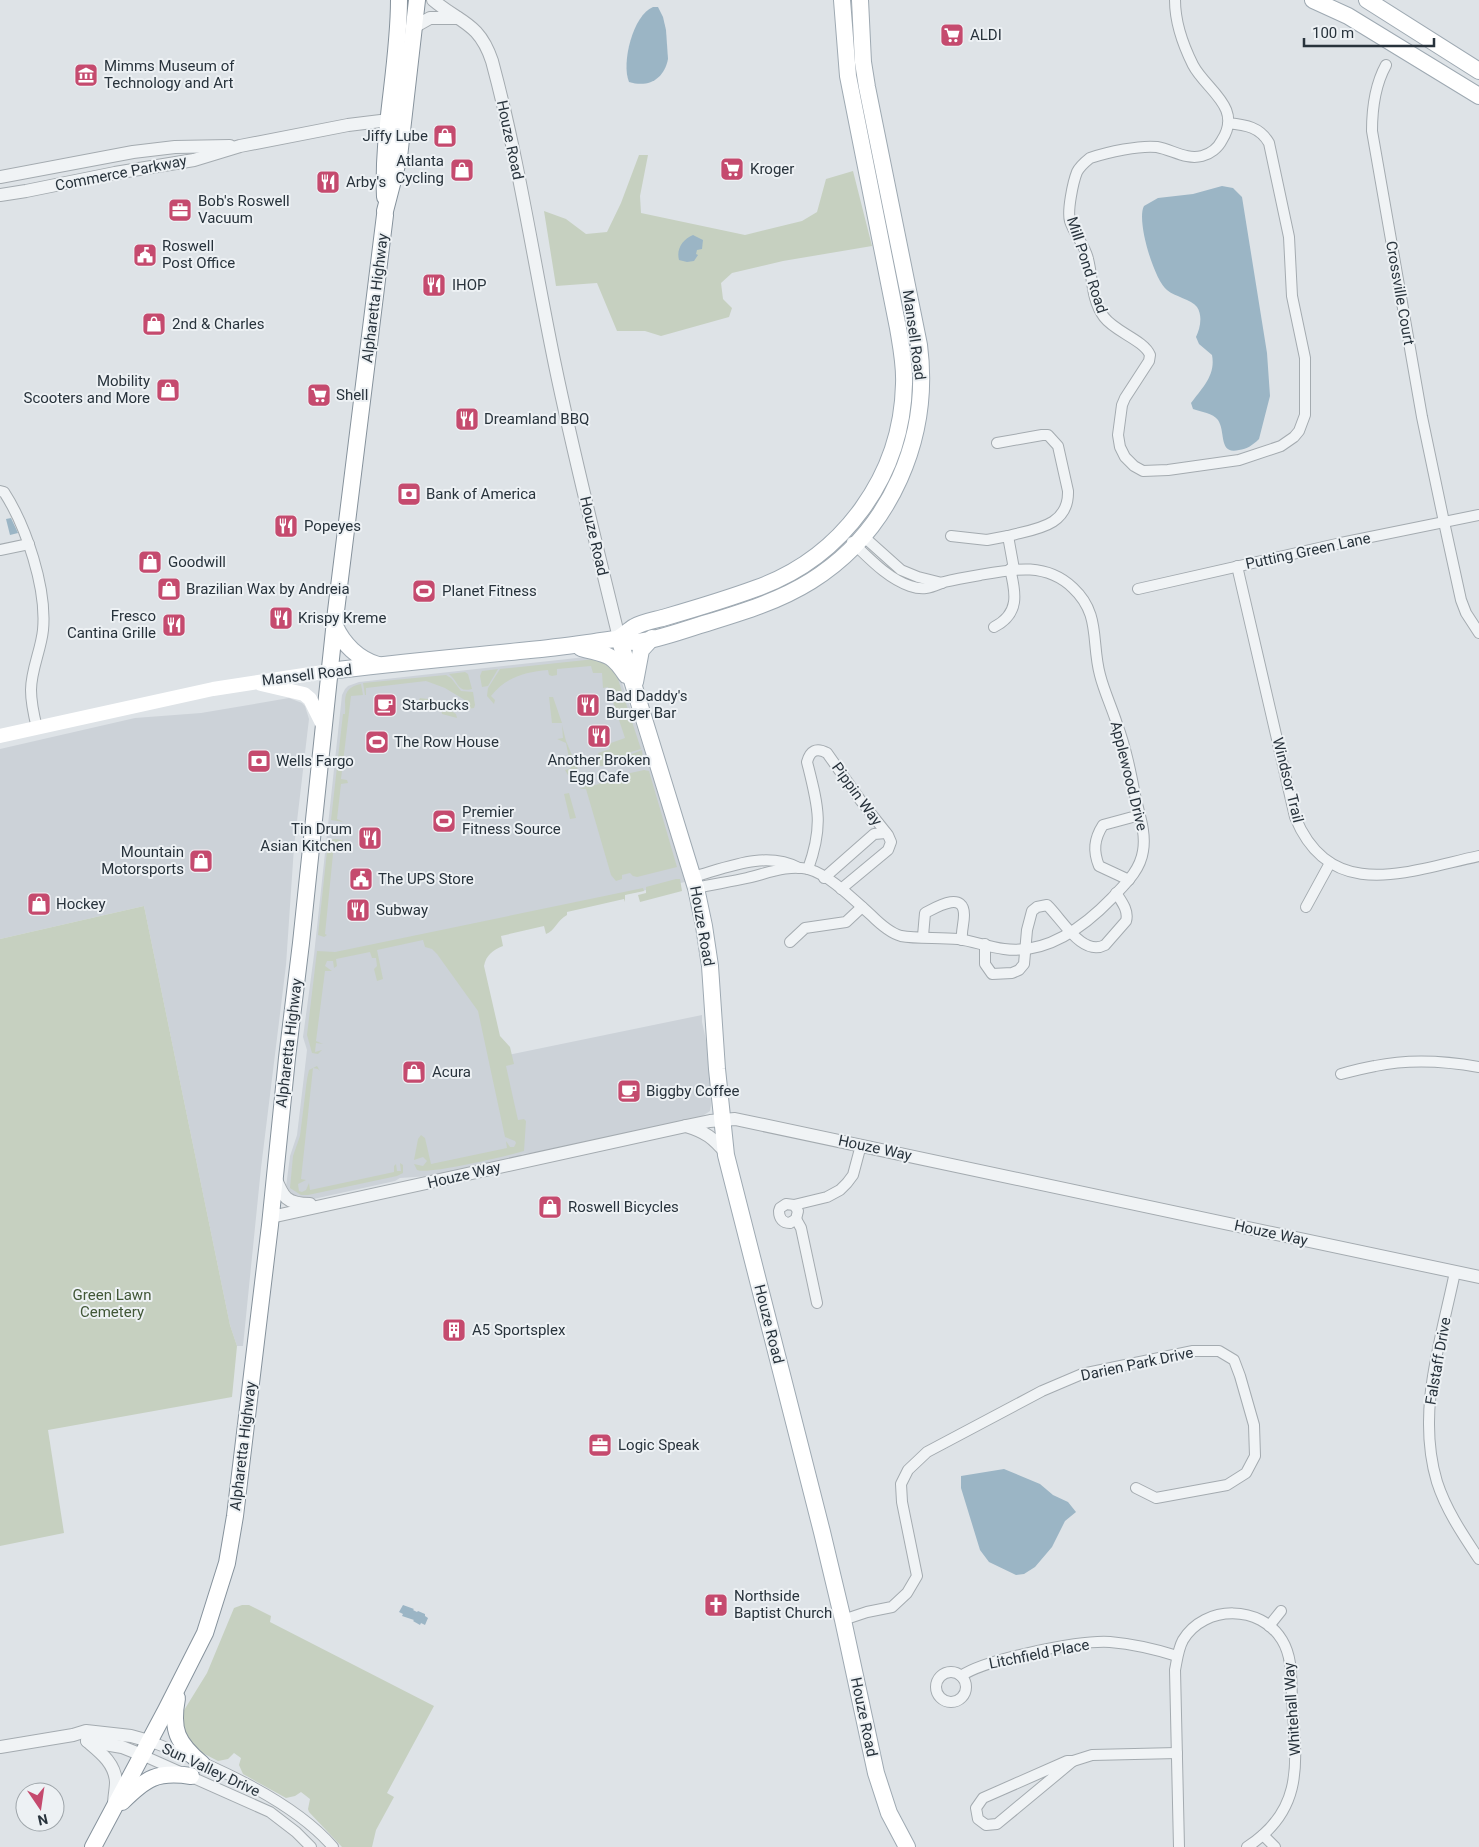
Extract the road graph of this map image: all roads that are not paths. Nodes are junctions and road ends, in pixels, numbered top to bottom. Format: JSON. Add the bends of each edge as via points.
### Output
{"nodes":[{"id":1,"x":399,"y":0,"type":"edge"},
{"id":2,"x":417,"y":0,"type":"edge"},
{"id":3,"x":433,"y":0,"type":"edge"},
{"id":4,"x":842,"y":0,"type":"edge"},
{"id":5,"x":860,"y":0,"type":"edge"},
{"id":6,"x":1175,"y":0,"type":"edge"},
{"id":7,"x":1313,"y":0,"type":"edge"},
{"id":8,"x":1367,"y":0,"type":"edge"},
{"id":9,"x":458,"y":18,"type":"junction"},
{"id":10,"x":414,"y":28,"type":"junction"},
{"id":11,"x":1386,"y":65,"type":"dead end"},
{"id":12,"x":1479,"y":71,"type":"edge"},
{"id":13,"x":1479,"y":96,"type":"edge"},
{"id":14,"x":396,"y":119,"type":"junction"},
{"id":15,"x":1228,"y":123,"type":"junction"},
{"id":16,"x":240,"y":146,"type":"junction"},
{"id":17,"x":0,"y":178,"type":"edge"},
{"id":18,"x":0,"y":195,"type":"edge"},
{"id":19,"x":900,"y":421,"type":"junction"},
{"id":20,"x":917,"y":425,"type":"junction"},
{"id":21,"x":997,"y":443,"type":"dead end"},
{"id":22,"x":0,"y":490,"type":"edge"},
{"id":23,"x":1479,"y":515,"type":"edge"},
{"id":24,"x":1444,"y":522,"type":"junction"},
{"id":25,"x":842,"y":533,"type":"junction"},
{"id":26,"x":951,"y":536,"type":"dead end"},
{"id":27,"x":1008,"y":536,"type":"junction"},
{"id":28,"x":859,"y":541,"type":"junction"},
{"id":29,"x":29,"y":544,"type":"junction"},
{"id":30,"x":0,"y":550,"type":"edge"},
{"id":31,"x":1237,"y":566,"type":"junction"},
{"id":32,"x":1012,"y":569,"type":"junction"},
{"id":33,"x":1138,"y":589,"type":"dead end"},
{"id":34,"x":335,"y":626,"type":"junction"},
{"id":35,"x":994,"y":627,"type":"dead end"},
{"id":36,"x":1479,"y":633,"type":"edge"},
{"id":37,"x":619,"y":638,"type":"junction"},
{"id":38,"x":652,"y":638,"type":"junction"},
{"id":39,"x":572,"y":645,"type":"junction"},
{"id":40,"x":383,"y":666,"type":"junction"},
{"id":41,"x":330,"y":672,"type":"junction"},
{"id":42,"x":250,"y":682,"type":"junction"},
{"id":43,"x":634,"y":687,"type":"junction"},
{"id":44,"x":324,"y":727,"type":"junction"},
{"id":45,"x":36,"y":728,"type":"junction"},
{"id":46,"x":0,"y":736,"type":"edge"},
{"id":47,"x":1140,"y":815,"type":"junction"},
{"id":48,"x":886,"y":833,"type":"junction"},
{"id":49,"x":1479,"y":856,"type":"edge"},
{"id":50,"x":1330,"y":863,"type":"junction"},
{"id":51,"x":804,"y":869,"type":"junction"},
{"id":52,"x":824,"y":878,"type":"junction"},
{"id":53,"x":1129,"y":880,"type":"junction"},
{"id":54,"x":694,"y":883,"type":"junction"},
{"id":55,"x":841,"y":889,"type":"junction"},
{"id":56,"x":1116,"y":893,"type":"junction"},
{"id":57,"x":862,"y":907,"type":"junction"},
{"id":58,"x":1306,"y":907,"type":"dead end"},
{"id":59,"x":1072,"y":933,"type":"junction"},
{"id":60,"x":923,"y":936,"type":"junction"},
{"id":61,"x":962,"y":940,"type":"junction"},
{"id":62,"x":790,"y":942,"type":"dead end"},
{"id":63,"x":986,"y":944,"type":"junction"},
{"id":64,"x":1025,"y":949,"type":"junction"},
{"id":65,"x":1479,"y":1067,"type":"edge"},
{"id":66,"x":1341,"y":1074,"type":"dead end"},
{"id":67,"x":722,"y":1120,"type":"junction"},
{"id":68,"x":686,"y":1126,"type":"junction"},
{"id":69,"x":861,"y":1145,"type":"junction"},
{"id":70,"x":726,"y":1153,"type":"junction"},
{"id":71,"x":275,"y":1176,"type":"junction"},
{"id":72,"x":335,"y":1204,"type":"junction"},
{"id":73,"x":794,"y":1205,"type":"junction"},
{"id":74,"x":271,"y":1217,"type":"junction"},
{"id":75,"x":796,"y":1219,"type":"junction"},
{"id":76,"x":1455,"y":1272,"type":"junction"},
{"id":77,"x":1479,"y":1276,"type":"edge"},
{"id":78,"x":817,"y":1303,"type":"dead end"},
{"id":79,"x":1136,"y":1488,"type":"dead end"},
{"id":80,"x":1479,"y":1559,"type":"edge"},
{"id":81,"x":1281,"y":1611,"type":"dead end"},
{"id":82,"x":843,"y":1620,"type":"junction"},
{"id":83,"x":1270,"y":1626,"type":"junction"},
{"id":84,"x":1177,"y":1656,"type":"junction"},
{"id":85,"x":185,"y":1674,"type":"junction"},
{"id":86,"x":961,"y":1676,"type":"dead end"},
{"id":87,"x":73,"y":1735,"type":"junction"},
{"id":88,"x":87,"y":1741,"type":"junction"},
{"id":89,"x":0,"y":1747,"type":"edge"},
{"id":90,"x":146,"y":1748,"type":"junction"},
{"id":91,"x":1177,"y":1753,"type":"junction"},
{"id":92,"x":1073,"y":1761,"type":"junction"},
{"id":93,"x":196,"y":1770,"type":"junction"},
{"id":94,"x":113,"y":1810,"type":"junction"},
{"id":95,"x":1263,"y":1835,"type":"junction"},
{"id":96,"x":93,"y":1847,"type":"edge"},
{"id":97,"x":311,"y":1847,"type":"edge"},
{"id":98,"x":333,"y":1847,"type":"edge"},
{"id":99,"x":907,"y":1847,"type":"edge"},
{"id":100,"x":1179,"y":1847,"type":"edge"},
{"id":101,"x":1247,"y":1847,"type":"edge"},
{"id":102,"x":1275,"y":1847,"type":"edge"}],
"edges":[{"from":1,"to":14,"type":"main road","name":"Alpharetta Highway"},
{"from":2,"to":10,"type":"main road","name":"Alpharetta Highway"},
{"from":3,"to":9,"type":"street","name":"Houze Road"},
{"from":4,"to":19,"type":"main road","name":"Mansell Road","via":[[848,76],[902,349],[904,382]]},
{"from":5,"to":20,"type":"main road","name":"Mansell Road","via":[[863,62],[872,116],[919,345],[922,378]]},
{"from":6,"to":15,"type":"street","via":[[1178,28],[1186,52],[1204,82],[1224,104]]},
{"from":7,"to":13,"type":"main road","via":[[1348,16]]},
{"from":8,"to":12,"type":"main road"},
{"from":9,"to":10,"type":"street","via":[[430,18]]},
{"from":9,"to":37,"type":"street","name":"Houze Road","via":[[480,35],[496,76],[555,366]]},
{"from":10,"to":14,"type":"main road","name":"Alpharetta Highway"},
{"from":11,"to":24,"type":"street","name":"Crossville Court","via":[[1377,86],[1372,130],[1422,417]]},
{"from":14,"to":16,"type":"street","name":"Commerce Parkway"},
{"from":14,"to":34,"type":"main road","name":"Alpharetta Highway","via":[[396,171],[385,213]]},
{"from":15,"to":15,"type":"street","name":"Mill Pond Road","via":[[1226,136],[1220,145],[1201,156],[1186,157],[1148,146],[1090,158],[1077,172],[1070,222],[1088,258],[1099,310],[1111,325],[1146,348],[1150,355],[1122,405],[1118,435],[1125,457],[1144,471],[1238,460],[1289,442],[1300,431],[1303,422],[1305,358],[1292,296],[1289,237],[1269,143],[1260,131]]},
{"from":16,"to":17,"type":"street","name":"Commerce Parkway","via":[[175,147]]},
{"from":16,"to":18,"type":"street","name":"Commerce Parkway","via":[[185,162]]},
{"from":19,"to":20,"type":"main road"},
{"from":19,"to":25,"type":"main road","name":"Mansell Road","via":[[883,476],[868,502]]},
{"from":20,"to":28,"type":"main road","name":"Mansell Road","via":[[910,455],[898,484],[878,518]]},
{"from":21,"to":27,"type":"street","via":[[1048,436],[1058,446],[1068,491],[1064,510],[1051,524]]},
{"from":22,"to":29,"type":"street","via":[[10,502]]},
{"from":23,"to":24,"type":"street","name":"Putting Green Lane"},
{"from":24,"to":31,"type":"street","name":"Putting Green Lane"},
{"from":24,"to":36,"type":"street","name":"Crossville Court","via":[[1461,600]]},
{"from":25,"to":28,"type":"street","name":"Applewood Drive"},
{"from":25,"to":37,"type":"main road","name":"Mansell Road","via":[[812,560],[772,582],[635,626]]},
{"from":26,"to":27,"type":"street","via":[[987,540]]},
{"from":27,"to":32,"type":"street"},
{"from":28,"to":32,"type":"street","name":"Applewood Drive","via":[[884,571],[911,587],[928,589],[942,583]]},
{"from":28,"to":38,"type":"main road","name":"Mansell Road","via":[[813,580],[776,599]]},
{"from":29,"to":30,"type":"street"},
{"from":29,"to":45,"type":"street","via":[[42,596],[43,614],[42,640],[31,688]]},
{"from":31,"to":33,"type":"street","name":"Putting Green Lane"},
{"from":31,"to":50,"type":"street","name":"Windsor Trail","via":[[1295,817],[1308,843]]},
{"from":32,"to":35,"type":"street","via":[[1015,603],[1006,619]]},
{"from":32,"to":47,"type":"street","name":"Applewood Drive","via":[[1032,568],[1054,574],[1072,586],[1088,606],[1100,675],[1123,740]]},
{"from":34,"to":40,"type":"main road","via":[[342,639],[357,654]]},
{"from":34,"to":41,"type":"main road","name":"Alpharetta Highway"},
{"from":37,"to":38,"type":"main road","name":"Mansell Road","via":[[635,643]]},
{"from":37,"to":39,"type":"main road","name":"Mansell Road"},
{"from":37,"to":43,"type":"main road","name":"Houze Road"},
{"from":38,"to":43,"type":"main road","via":[[641,650]]},
{"from":39,"to":40,"type":"main road","name":"Mansell Road"},
{"from":39,"to":43,"type":"main road","via":[[610,655]]},
{"from":40,"to":41,"type":"main road","name":"Mansell Road"},
{"from":41,"to":42,"type":"main road","name":"Mansell Road"},
{"from":41,"to":44,"type":"main road","name":"Alpharetta Highway"},
{"from":42,"to":44,"type":"main road","via":[[304,694]]},
{"from":42,"to":45,"type":"main road","name":"Mansell Road"},
{"from":43,"to":54,"type":"main road","name":"Houze Road"},
{"from":44,"to":71,"type":"main road","name":"Alpharetta Highway"},
{"from":45,"to":46,"type":"main road","name":"Mansell Road"},
{"from":47,"to":53,"type":"street","name":"Applewood Drive","via":[[1143,850],[1138,868]]},
{"from":47,"to":53,"type":"street","via":[[1103,825],[1095,842],[1099,866]]},
{"from":48,"to":51,"type":"street","name":"Pippin Way","via":[[827,753],[814,750],[807,762],[818,806],[819,828],[815,850]]},
{"from":48,"to":52,"type":"street","via":[[874,834]]},
{"from":48,"to":55,"type":"street","name":"Pippin Way","via":[[891,842],[888,850]]},
{"from":49,"to":50,"type":"street","name":"Windsor Trail","via":[[1379,876],[1354,873]]},
{"from":50,"to":58,"type":"street"},
{"from":51,"to":52,"type":"street","name":"Applewood Drive"},
{"from":51,"to":54,"type":"street"},
{"from":51,"to":54,"type":"street","name":"Applewood Drive","via":[[765,860],[750,862]]},
{"from":52,"to":55,"type":"street","name":"Applewood Drive"},
{"from":53,"to":56,"type":"street","name":"Applewood Drive"},
{"from":54,"to":67,"type":"main road","name":"Houze Road","via":[[710,966]]},
{"from":55,"to":57,"type":"street","name":"Applewood Drive"},
{"from":56,"to":59,"type":"street","name":"Applewood Drive"},
{"from":56,"to":59,"type":"street","via":[[1128,917],[1105,945],[1086,946]]},
{"from":57,"to":60,"type":"street","name":"Applewood Drive","via":[[900,936]]},
{"from":57,"to":62,"type":"street","via":[[846,922],[805,928]]},
{"from":59,"to":64,"type":"street","name":"Applewood Drive","via":[[1050,944]]},
{"from":59,"to":64,"type":"street","via":[[1047,905],[1037,907],[1032,911]]},
{"from":60,"to":61,"type":"street","name":"Applewood Drive"},
{"from":60,"to":61,"type":"street","via":[[925,913],[952,901],[964,911]]},
{"from":61,"to":63,"type":"street","name":"Applewood Drive"},
{"from":63,"to":64,"type":"street","name":"Applewood Drive","via":[[1004,949]]},
{"from":63,"to":64,"type":"street","via":[[985,964],[989,972],[996,975],[1019,970],[1024,964]]},
{"from":65,"to":66,"type":"street","via":[[1413,1062]]},
{"from":67,"to":68,"type":"street","name":"Houze Way"},
{"from":67,"to":69,"type":"street","name":"Houze Way","via":[[735,1119]]},
{"from":67,"to":70,"type":"main road","name":"Houze Road"},
{"from":68,"to":70,"type":"street","via":[[712,1137]]},
{"from":68,"to":72,"type":"street","name":"Houze Way"},
{"from":69,"to":73,"type":"street","via":[[853,1175],[847,1183],[827,1197]]},
{"from":69,"to":76,"type":"street","name":"Houze Way"},
{"from":70,"to":82,"type":"main road","name":"Houze Road"},
{"from":71,"to":72,"type":"street","via":[[283,1194],[293,1203]]},
{"from":71,"to":74,"type":"main road","name":"Alpharetta Highway"},
{"from":72,"to":74,"type":"street","name":"Houze Way"},
{"from":73,"to":75,"type":"street","via":[[798,1211]]},
{"from":73,"to":75,"type":"street","via":[[783,1205],[779,1215],[786,1223]]},
{"from":74,"to":85,"type":"main road","name":"Alpharetta Highway","via":[[228,1558],[205,1633]]},
{"from":75,"to":78,"type":"street","via":[[801,1228]]},
{"from":76,"to":77,"type":"street","name":"Houze Way"},
{"from":76,"to":80,"type":"street","name":"Falstaff Drive","via":[[1430,1394],[1428,1425],[1438,1483],[1448,1509]]},
{"from":79,"to":82,"type":"street","name":"Darien Park Drive","via":[[1156,1498],[1227,1485],[1246,1473],[1255,1456],[1254,1425],[1234,1360],[1219,1351],[1193,1351],[1082,1374],[1042,1391],[927,1452],[908,1470],[901,1484],[917,1576],[907,1593],[892,1607]]},
{"from":81,"to":83,"type":"street"},
{"from":82,"to":99,"type":"main road","name":"Houze Road","via":[[876,1773],[889,1813]]},
{"from":83,"to":84,"type":"street","name":"Whitehall Way","via":[[1244,1614],[1229,1612],[1216,1615],[1192,1629],[1183,1640]]},
{"from":83,"to":95,"type":"street","name":"Whitehall Way","via":[[1290,1659],[1296,1765],[1288,1803]]},
{"from":84,"to":86,"type":"street","name":"Litchfield Place","via":[[1149,1647],[1109,1642],[1082,1644],[1008,1658],[971,1669]]},
{"from":84,"to":91,"type":"street","name":"Whitehall Way"},
{"from":85,"to":90,"type":"main road","name":"Alpharetta Highway"},
{"from":85,"to":93,"type":"main road","via":[[175,1710],[176,1731]]},
{"from":87,"to":88,"type":"street","name":"Sun Valley Drive"},
{"from":87,"to":89,"type":"street","name":"Sun Valley Drive"},
{"from":87,"to":90,"type":"street","name":"Sun Valley Drive","via":[[86,1731],[131,1736]]},
{"from":88,"to":90,"type":"street","name":"Sun Valley Drive"},
{"from":88,"to":94,"type":"street","via":[[113,1768],[116,1784]]},
{"from":90,"to":93,"type":"street","name":"Sun Valley Drive"},
{"from":90,"to":93,"type":"street","name":"Sun Valley Drive"},
{"from":90,"to":94,"type":"main road","name":"Alpharetta Highway"},
{"from":91,"to":92,"type":"street","via":[[1092,1755]]},
{"from":91,"to":100,"type":"street","name":"Whitehall Way"},
{"from":92,"to":92,"type":"street","via":[[983,1798],[976,1808],[978,1819],[986,1825],[998,1824]]},
{"from":93,"to":94,"type":"main road","via":[[150,1779]]},
{"from":93,"to":97,"type":"street","name":"Sun Valley Drive","via":[[270,1812]]},
{"from":93,"to":98,"type":"street","name":"Sun Valley Drive","via":[[279,1802],[307,1822]]},
{"from":94,"to":96,"type":"main road","name":"Alpharetta Highway"},
{"from":95,"to":101,"type":"street","name":"Whitehall Way"},
{"from":95,"to":102,"type":"street"}]}
